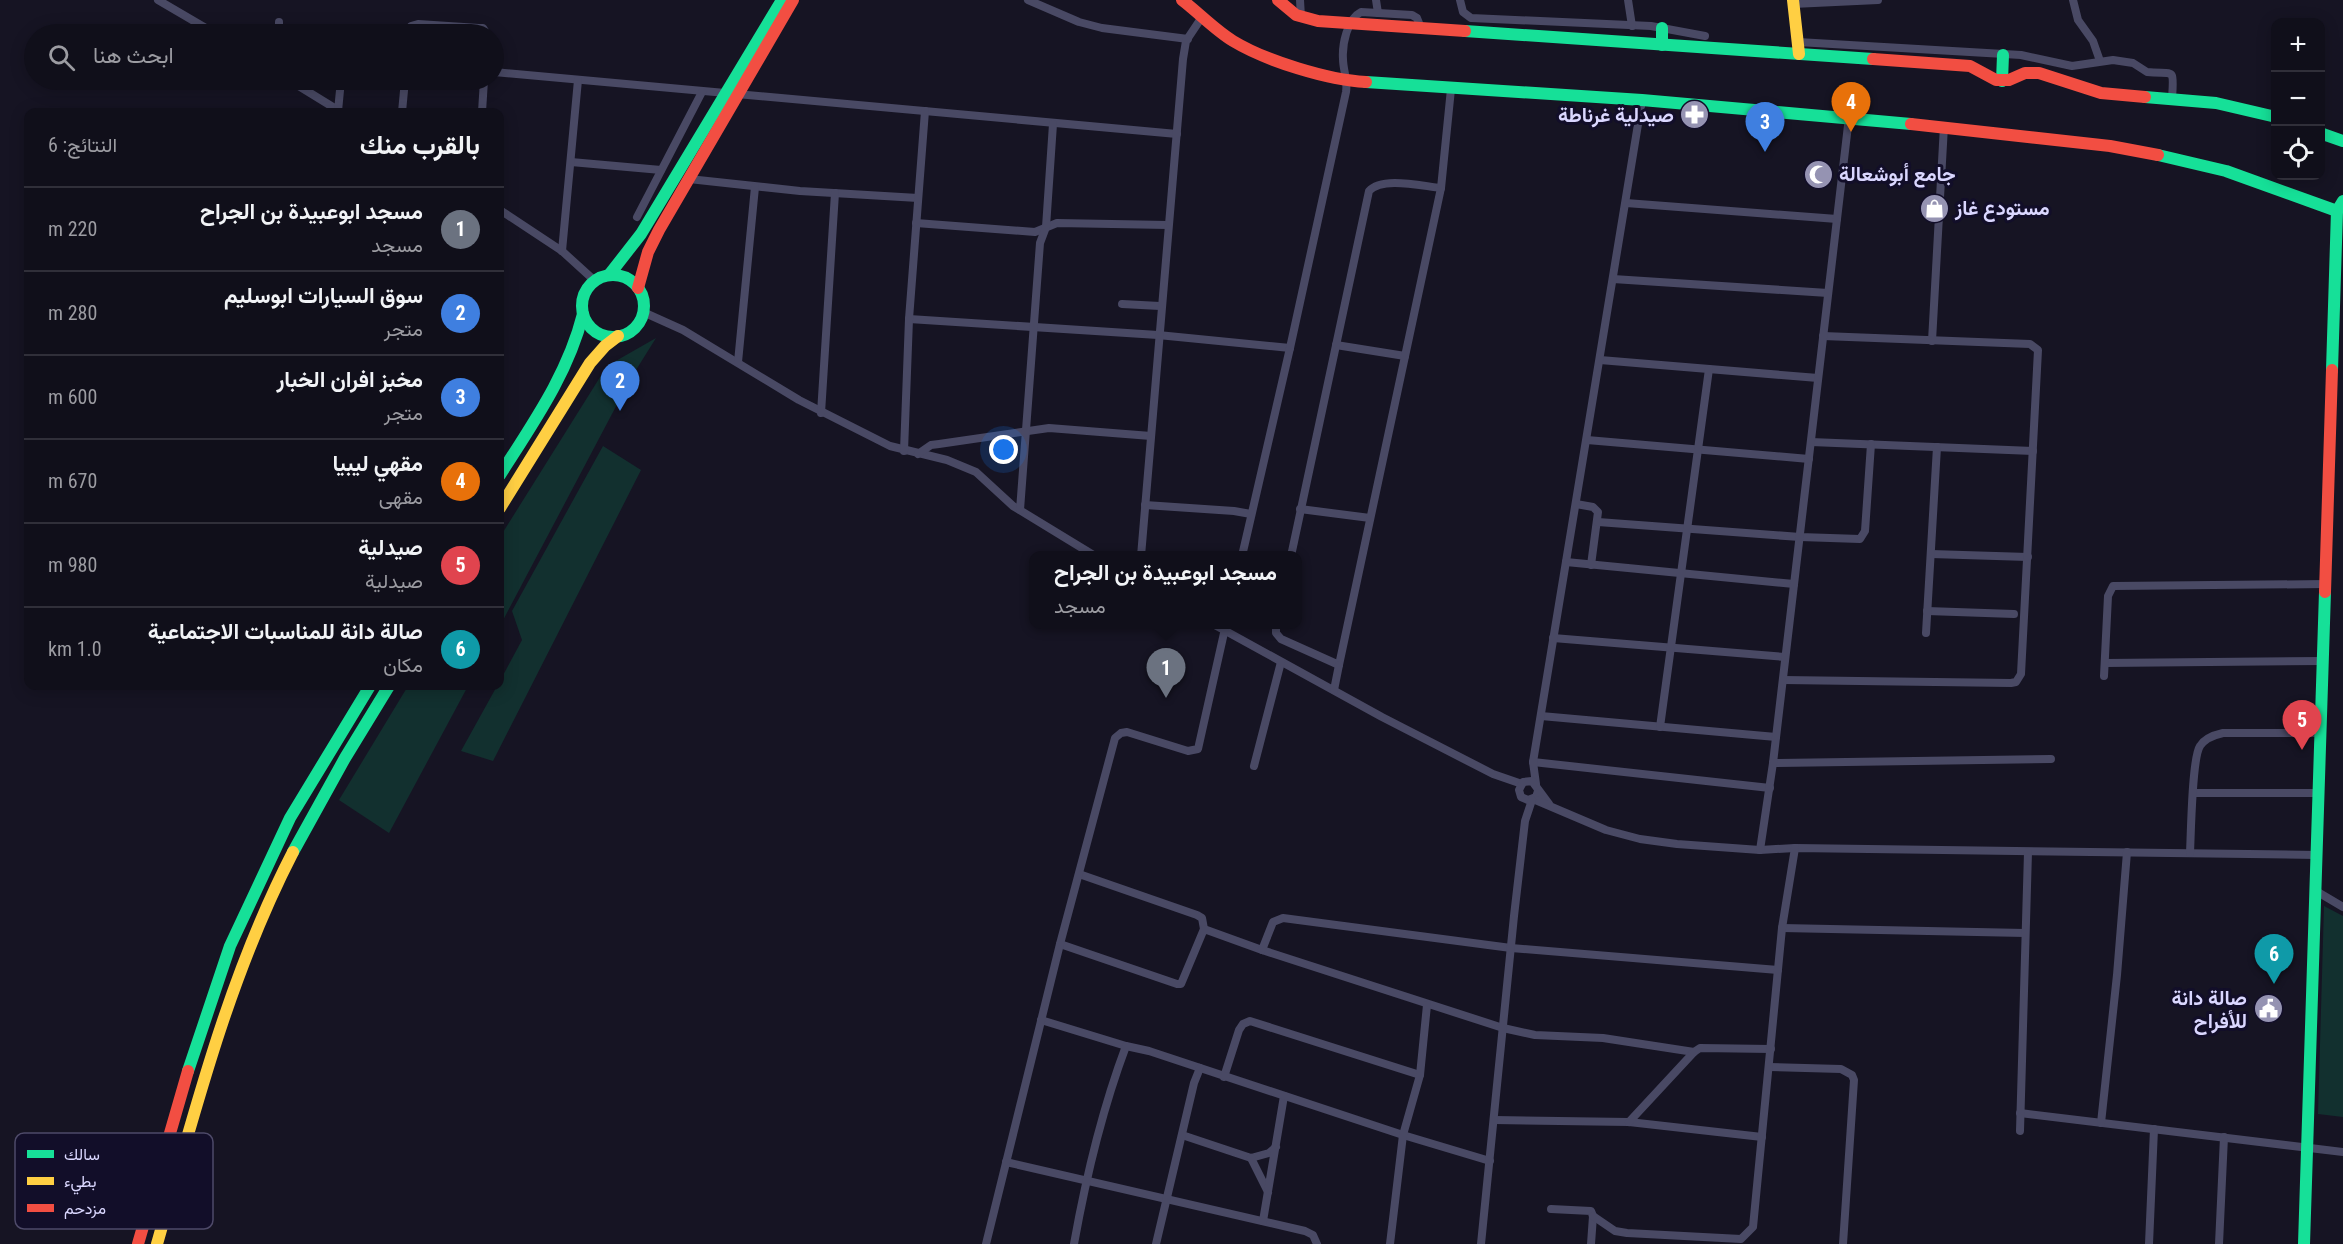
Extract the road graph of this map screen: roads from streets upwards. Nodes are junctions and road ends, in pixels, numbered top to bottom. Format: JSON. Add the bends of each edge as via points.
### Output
{"nodes":[{"id":1,"x":158,"y":0,"type":"edge"},
{"id":2,"x":782,"y":0,"type":"edge"},
{"id":3,"x":793,"y":0,"type":"edge"},
{"id":4,"x":1028,"y":0,"type":"edge"},
{"id":5,"x":1182,"y":0,"type":"edge"},
{"id":6,"x":1194,"y":0,"type":"edge"},
{"id":7,"x":1278,"y":0,"type":"edge"},
{"id":8,"x":1300,"y":0,"type":"edge"},
{"id":9,"x":1376,"y":0,"type":"edge"},
{"id":10,"x":1460,"y":0,"type":"edge"},
{"id":11,"x":1628,"y":0,"type":"edge"},
{"id":12,"x":1878,"y":0,"type":"edge"},
{"id":13,"x":2073,"y":0,"type":"edge"},
{"id":14,"x":1793,"y":2,"type":"edge"},
{"id":15,"x":1378,"y":13,"type":"junction"},
{"id":16,"x":1202,"y":17,"type":"junction"},
{"id":17,"x":1301,"y":17,"type":"junction"},
{"id":18,"x":199,"y":24,"type":"edge"},
{"id":19,"x":1350,"y":24,"type":"junction"},
{"id":20,"x":1632,"y":26,"type":"junction"},
{"id":21,"x":1421,"y":28,"type":"junction"},
{"id":22,"x":1662,"y":28,"type":"junction"},
{"id":23,"x":1705,"y":36,"type":"dead end"},
{"id":24,"x":1188,"y":39,"type":"junction"},
{"id":25,"x":1241,"y":44,"type":"junction"},
{"id":26,"x":1662,"y":45,"type":"junction"},
{"id":27,"x":1798,"y":48,"type":"junction"},
{"id":28,"x":2003,"y":55,"type":"junction"},
{"id":29,"x":2100,"y":61,"type":"junction"},
{"id":30,"x":504,"y":73,"type":"edge"},
{"id":31,"x":578,"y":80,"type":"junction"},
{"id":32,"x":1347,"y":81,"type":"junction"},
{"id":33,"x":2001,"y":81,"type":"junction"},
{"id":34,"x":1451,"y":89,"type":"junction"},
{"id":35,"x":305,"y":90,"type":"edge"},
{"id":36,"x":341,"y":90,"type":"edge"},
{"id":37,"x":404,"y":90,"type":"edge"},
{"id":38,"x":483,"y":90,"type":"edge"},
{"id":39,"x":702,"y":92,"type":"junction"},
{"id":40,"x":732,"y":94,"type":"junction"},
{"id":41,"x":2172,"y":99,"type":"junction"},
{"id":42,"x":1642,"y":100,"type":"junction"},
{"id":43,"x":334,"y":108,"type":"edge"},
{"id":44,"x":340,"y":108,"type":"edge"},
{"id":45,"x":402,"y":108,"type":"edge"},
{"id":46,"x":482,"y":108,"type":"edge"},
{"id":47,"x":926,"y":111,"type":"junction"},
{"id":48,"x":2271,"y":116,"type":"edge"},
{"id":49,"x":1849,"y":117,"type":"junction"},
{"id":50,"x":1053,"y":124,"type":"junction"},
{"id":51,"x":1944,"y":126,"type":"junction"},
{"id":52,"x":1177,"y":134,"type":"junction"},
{"id":53,"x":2325,"y":135,"type":"edge"},
{"id":54,"x":2343,"y":141,"type":"edge"},
{"id":55,"x":571,"y":162,"type":"junction"},
{"id":56,"x":661,"y":170,"type":"junction"},
{"id":57,"x":689,"y":179,"type":"junction"},
{"id":58,"x":755,"y":187,"type":"junction"},
{"id":59,"x":1441,"y":188,"type":"junction"},
{"id":60,"x":835,"y":193,"type":"junction"},
{"id":61,"x":918,"y":198,"type":"junction"},
{"id":62,"x":1626,"y":203,"type":"junction"},
{"id":63,"x":2341,"y":209,"type":"edge"},
{"id":64,"x":504,"y":213,"type":"edge"},
{"id":65,"x":637,"y":217,"type":"dead end"},
{"id":66,"x":1837,"y":219,"type":"junction"},
{"id":67,"x":916,"y":223,"type":"junction"},
{"id":68,"x":1168,"y":225,"type":"junction"},
{"id":69,"x":1046,"y":227,"type":"junction"},
{"id":70,"x":562,"y":251,"type":"junction"},
{"id":71,"x":609,"y":275,"type":"junction"},
{"id":72,"x":1613,"y":279,"type":"junction"},
{"id":73,"x":595,"y":281,"type":"junction"},
{"id":74,"x":638,"y":288,"type":"junction"},
{"id":75,"x":1828,"y":293,"type":"junction"},
{"id":76,"x":1122,"y":304,"type":"dead end"},
{"id":77,"x":1160,"y":306,"type":"junction"},
{"id":78,"x":643,"y":312,"type":"junction"},
{"id":79,"x":583,"y":314,"type":"junction"},
{"id":80,"x":909,"y":319,"type":"junction"},
{"id":81,"x":1034,"y":327,"type":"junction"},
{"id":82,"x":1158,"y":335,"type":"junction"},
{"id":83,"x":618,"y":336,"type":"junction"},
{"id":84,"x":1823,"y":336,"type":"junction"},
{"id":85,"x":1932,"y":341,"type":"junction"},
{"id":86,"x":1336,"y":345,"type":"junction"},
{"id":87,"x":2338,"y":347,"type":"edge"},
{"id":88,"x":1290,"y":348,"type":"junction"},
{"id":89,"x":1405,"y":356,"type":"junction"},
{"id":90,"x":1600,"y":360,"type":"junction"},
{"id":91,"x":738,"y":362,"type":"junction"},
{"id":92,"x":1709,"y":369,"type":"junction"},
{"id":93,"x":1818,"y":378,"type":"junction"},
{"id":94,"x":821,"y":413,"type":"junction"},
{"id":95,"x":1027,"y":429,"type":"junction"},
{"id":96,"x":1151,"y":436,"type":"junction"},
{"id":97,"x":1587,"y":440,"type":"junction"},
{"id":98,"x":1811,"y":442,"type":"junction"},
{"id":99,"x":1872,"y":444,"type":"junction"},
{"id":100,"x":1937,"y":447,"type":"junction"},
{"id":101,"x":1698,"y":449,"type":"junction"},
{"id":102,"x":904,"y":451,"type":"junction"},
{"id":103,"x":2033,"y":451,"type":"junction"},
{"id":104,"x":918,"y":454,"type":"junction"},
{"id":105,"x":1809,"y":459,"type":"junction"},
{"id":106,"x":504,"y":468,"type":"edge"},
{"id":107,"x":504,"y":502,"type":"edge"},
{"id":108,"x":1576,"y":504,"type":"junction"},
{"id":109,"x":1145,"y":506,"type":"junction"},
{"id":110,"x":1300,"y":509,"type":"junction"},
{"id":111,"x":1020,"y":510,"type":"junction"},
{"id":112,"x":1251,"y":514,"type":"junction"},
{"id":113,"x":1370,"y":518,"type":"junction"},
{"id":114,"x":1598,"y":522,"type":"junction"},
{"id":115,"x":1688,"y":529,"type":"junction"},
{"id":116,"x":1800,"y":537,"type":"junction"},
{"id":117,"x":1088,"y":551,"type":"edge"},
{"id":118,"x":1141,"y":551,"type":"edge"},
{"id":119,"x":1243,"y":551,"type":"edge"},
{"id":120,"x":1292,"y":551,"type":"edge"},
{"id":121,"x":1931,"y":554,"type":"junction"},
{"id":122,"x":2028,"y":557,"type":"junction"},
{"id":123,"x":1566,"y":562,"type":"junction"},
{"id":124,"x":1591,"y":565,"type":"junction"},
{"id":125,"x":1681,"y":573,"type":"junction"},
{"id":126,"x":1794,"y":584,"type":"junction"},
{"id":127,"x":2326,"y":584,"type":"junction"},
{"id":128,"x":1927,"y":611,"type":"junction"},
{"id":129,"x":2014,"y":614,"type":"dead end"},
{"id":130,"x":1225,"y":629,"type":"edge"},
{"id":131,"x":1227,"y":629,"type":"edge"},
{"id":132,"x":1276,"y":629,"type":"edge"},
{"id":133,"x":1926,"y":633,"type":"dead end"},
{"id":134,"x":1554,"y":638,"type":"junction"},
{"id":135,"x":1671,"y":648,"type":"junction"},
{"id":136,"x":1785,"y":657,"type":"junction"},
{"id":137,"x":2323,"y":661,"type":"junction"},
{"id":138,"x":1281,"y":662,"type":"junction"},
{"id":139,"x":2105,"y":663,"type":"junction"},
{"id":140,"x":1339,"y":665,"type":"junction"},
{"id":141,"x":2104,"y":676,"type":"dead end"},
{"id":142,"x":1783,"y":680,"type":"junction"},
{"id":143,"x":368,"y":690,"type":"edge"},
{"id":144,"x":387,"y":690,"type":"edge"},
{"id":145,"x":1334,"y":690,"type":"junction"},
{"id":146,"x":1541,"y":716,"type":"junction"},
{"id":147,"x":1660,"y":727,"type":"junction"},
{"id":148,"x":2321,"y":733,"type":"junction"},
{"id":149,"x":1776,"y":737,"type":"junction"},
{"id":150,"x":2051,"y":759,"type":"dead end"},
{"id":151,"x":1533,"y":762,"type":"junction"},
{"id":152,"x":1773,"y":763,"type":"junction"},
{"id":153,"x":1254,"y":766,"type":"dead end"},
{"id":154,"x":1493,"y":774,"type":"junction"},
{"id":155,"x":1522,"y":783,"type":"junction"},
{"id":156,"x":1770,"y":788,"type":"junction"},
{"id":157,"x":2319,"y":792,"type":"junction"},
{"id":158,"x":2193,"y":793,"type":"junction"},
{"id":159,"x":1535,"y":794,"type":"junction"},
{"id":160,"x":1520,"y":795,"type":"junction"},
{"id":161,"x":1525,"y":821,"type":"junction"},
{"id":162,"x":1796,"y":848,"type":"junction"},
{"id":163,"x":1760,"y":850,"type":"junction"},
{"id":164,"x":2028,"y":852,"type":"junction"},
{"id":165,"x":2127,"y":852,"type":"junction"},
{"id":166,"x":2190,"y":853,"type":"junction"},
{"id":167,"x":2317,"y":855,"type":"junction"},
{"id":168,"x":1079,"y":874,"type":"junction"},
{"id":169,"x":2316,"y":891,"type":"junction"},
{"id":170,"x":2343,"y":907,"type":"edge"},
{"id":171,"x":1782,"y":928,"type":"junction"},
{"id":172,"x":1204,"y":929,"type":"junction"},
{"id":173,"x":2025,"y":933,"type":"junction"},
{"id":174,"x":1060,"y":944,"type":"junction"},
{"id":175,"x":1511,"y":948,"type":"junction"},
{"id":176,"x":1262,"y":950,"type":"junction"},
{"id":177,"x":1778,"y":970,"type":"junction"},
{"id":178,"x":1426,"y":1005,"type":"junction"},
{"id":179,"x":1041,"y":1020,"type":"junction"},
{"id":180,"x":1503,"y":1028,"type":"junction"},
{"id":181,"x":1126,"y":1046,"type":"junction"},
{"id":182,"x":1771,"y":1049,"type":"junction"},
{"id":183,"x":1694,"y":1052,"type":"junction"},
{"id":184,"x":1769,"y":1067,"type":"junction"},
{"id":185,"x":1200,"y":1068,"type":"junction"},
{"id":186,"x":1420,"y":1076,"type":"junction"},
{"id":187,"x":1224,"y":1077,"type":"junction"},
{"id":188,"x":1284,"y":1096,"type":"junction"},
{"id":189,"x":2020,"y":1113,"type":"junction"},
{"id":190,"x":1494,"y":1120,"type":"junction"},
{"id":191,"x":1629,"y":1122,"type":"junction"},
{"id":192,"x":2101,"y":1123,"type":"junction"},
{"id":193,"x":2154,"y":1129,"type":"junction"},
{"id":194,"x":2020,"y":1131,"type":"dead end"},
{"id":195,"x":169,"y":1133,"type":"edge"},
{"id":196,"x":190,"y":1133,"type":"edge"},
{"id":197,"x":1182,"y":1135,"type":"junction"},
{"id":198,"x":1402,"y":1135,"type":"junction"},
{"id":199,"x":1762,"y":1137,"type":"junction"},
{"id":200,"x":2224,"y":1137,"type":"junction"},
{"id":201,"x":1276,"y":1147,"type":"junction"},
{"id":202,"x":2307,"y":1147,"type":"junction"},
{"id":203,"x":2343,"y":1152,"type":"edge"},
{"id":204,"x":1251,"y":1158,"type":"junction"},
{"id":205,"x":1490,"y":1161,"type":"junction"},
{"id":206,"x":1006,"y":1162,"type":"junction"},
{"id":207,"x":1085,"y":1181,"type":"junction"},
{"id":208,"x":1268,"y":1191,"type":"junction"},
{"id":209,"x":1167,"y":1198,"type":"junction"},
{"id":210,"x":1551,"y":1209,"type":"dead end"},
{"id":211,"x":1593,"y":1216,"type":"junction"},
{"id":212,"x":1263,"y":1221,"type":"junction"},
{"id":213,"x":142,"y":1229,"type":"edge"},
{"id":214,"x":161,"y":1229,"type":"edge"},
{"id":215,"x":138,"y":1244,"type":"edge"},
{"id":216,"x":157,"y":1244,"type":"edge"},
{"id":217,"x":986,"y":1244,"type":"edge"},
{"id":218,"x":1074,"y":1244,"type":"edge"},
{"id":219,"x":1156,"y":1244,"type":"edge"},
{"id":220,"x":1317,"y":1244,"type":"edge"},
{"id":221,"x":1390,"y":1244,"type":"edge"},
{"id":222,"x":1481,"y":1244,"type":"edge"},
{"id":223,"x":1590,"y":1244,"type":"edge"},
{"id":224,"x":1843,"y":1244,"type":"edge"},
{"id":225,"x":2149,"y":1244,"type":"edge"},
{"id":226,"x":2219,"y":1244,"type":"edge"},
{"id":227,"x":2304,"y":1244,"type":"edge"}],
"edges":[{"from":1,"to":18,"type":"street"},
{"from":2,"to":40,"type":"street"},
{"from":3,"to":40,"type":"street"},
{"from":4,"to":24,"type":"street","via":[[1102,28]]},
{"from":5,"to":16,"type":"street"},
{"from":6,"to":25,"type":"street"},
{"from":7,"to":17,"type":"street"},
{"from":8,"to":17,"type":"street"},
{"from":9,"to":15,"type":"street"},
{"from":10,"to":20,"type":"street","via":[[1463,12],[1471,18]]},
{"from":11,"to":20,"type":"street"},
{"from":12,"to":14,"type":"street"},
{"from":13,"to":29,"type":"street","via":[[2078,20],[2096,47]]},
{"from":14,"to":27,"type":"street"},
{"from":15,"to":19,"type":"street","via":[[1358,13]]},
{"from":15,"to":21,"type":"street","via":[[1412,15]]},
{"from":16,"to":24,"type":"street"},
{"from":16,"to":25,"type":"street"},
{"from":17,"to":19,"type":"street"},
{"from":19,"to":21,"type":"street"},
{"from":19,"to":32,"type":"street","via":[[1343,50]]},
{"from":20,"to":22,"type":"street"},
{"from":21,"to":26,"type":"street"},
{"from":22,"to":23,"type":"street"},
{"from":22,"to":26,"type":"street"},
{"from":24,"to":52,"type":"street"},
{"from":25,"to":32,"type":"street","via":[[1275,61]]},
{"from":26,"to":27,"type":"street"},
{"from":27,"to":28,"type":"street"},
{"from":27,"to":33,"type":"street","via":[[1970,66]]},
{"from":28,"to":29,"type":"street","via":[[2072,66]]},
{"from":28,"to":33,"type":"street"},
{"from":29,"to":41,"type":"street","via":[[2133,63],[2150,73],[2169,72],[2173,77]]},
{"from":30,"to":31,"type":"street"},
{"from":31,"to":39,"type":"street"},
{"from":31,"to":55,"type":"street"},
{"from":32,"to":34,"type":"street"},
{"from":32,"to":88,"type":"street"},
{"from":33,"to":41,"type":"street","via":[[2039,73],[2101,93]]},
{"from":34,"to":42,"type":"street"},
{"from":34,"to":59,"type":"street"},
{"from":35,"to":43,"type":"street"},
{"from":36,"to":44,"type":"street"},
{"from":37,"to":45,"type":"street"},
{"from":38,"to":46,"type":"street"},
{"from":39,"to":40,"type":"street"},
{"from":39,"to":56,"type":"street"},
{"from":40,"to":47,"type":"street"},
{"from":40,"to":57,"type":"street"},
{"from":40,"to":71,"type":"street","via":[[641,234]]},
{"from":41,"to":48,"type":"street","via":[[2216,103]]},
{"from":42,"to":49,"type":"street"},
{"from":42,"to":62,"type":"street"},
{"from":47,"to":50,"type":"street"},
{"from":47,"to":61,"type":"street"},
{"from":49,"to":51,"type":"street"},
{"from":49,"to":66,"type":"street"},
{"from":50,"to":52,"type":"street"},
{"from":50,"to":69,"type":"street"},
{"from":51,"to":63,"type":"street","via":[[2169,157],[2226,171]]},
{"from":51,"to":85,"type":"street"},
{"from":52,"to":68,"type":"street"},
{"from":53,"to":54,"type":"street"},
{"from":55,"to":56,"type":"street"},
{"from":55,"to":70,"type":"street"},
{"from":56,"to":65,"type":"street"},
{"from":57,"to":58,"type":"street"},
{"from":57,"to":74,"type":"street","via":[[652,243]]},
{"from":58,"to":60,"type":"street"},
{"from":58,"to":91,"type":"street"},
{"from":59,"to":86,"type":"street","via":[[1386,182],[1369,191]]},
{"from":59,"to":89,"type":"street"},
{"from":60,"to":61,"type":"street"},
{"from":60,"to":94,"type":"street"},
{"from":61,"to":67,"type":"street"},
{"from":62,"to":66,"type":"street"},
{"from":62,"to":72,"type":"street"},
{"from":63,"to":87,"type":"street"},
{"from":64,"to":70,"type":"street"},
{"from":66,"to":75,"type":"street"},
{"from":67,"to":69,"type":"street","via":[[1035,232]]},
{"from":67,"to":80,"type":"street"},
{"from":68,"to":69,"type":"street","via":[[1057,223]]},
{"from":68,"to":77,"type":"street"},
{"from":69,"to":81,"type":"street","via":[[1041,243]]},
{"from":70,"to":73,"type":"street"},
{"from":71,"to":73,"type":"street"},
{"from":71,"to":74,"type":"street","via":[[622,277]]},
{"from":72,"to":75,"type":"street"},
{"from":72,"to":90,"type":"street"},
{"from":73,"to":79,"type":"street","via":[[582,299]]},
{"from":74,"to":78,"type":"street"},
{"from":75,"to":84,"type":"street"},
{"from":76,"to":77,"type":"street"},
{"from":77,"to":82,"type":"street"},
{"from":78,"to":83,"type":"street","via":[[634,328]]},
{"from":78,"to":91,"type":"street"},
{"from":79,"to":83,"type":"street","via":[[592,329]]},
{"from":79,"to":106,"type":"street","via":[[569,362]]},
{"from":80,"to":81,"type":"street"},
{"from":80,"to":102,"type":"street"},
{"from":81,"to":82,"type":"street"},
{"from":81,"to":95,"type":"street"},
{"from":82,"to":88,"type":"street"},
{"from":82,"to":96,"type":"street"},
{"from":83,"to":107,"type":"street","via":[[590,363]]},
{"from":84,"to":85,"type":"street"},
{"from":84,"to":93,"type":"street"},
{"from":85,"to":103,"type":"street","via":[[2035,346],[2038,355]]},
{"from":86,"to":89,"type":"street"},
{"from":86,"to":110,"type":"street"},
{"from":87,"to":127,"type":"street"},
{"from":88,"to":112,"type":"street"},
{"from":89,"to":113,"type":"street"},
{"from":90,"to":92,"type":"street"},
{"from":90,"to":97,"type":"street"},
{"from":91,"to":94,"type":"street"},
{"from":92,"to":93,"type":"street"},
{"from":92,"to":101,"type":"street"},
{"from":93,"to":98,"type":"street"},
{"from":94,"to":102,"type":"street"},
{"from":95,"to":96,"type":"street"},
{"from":95,"to":104,"type":"street","via":[[931,445]]},
{"from":95,"to":111,"type":"street"},
{"from":96,"to":109,"type":"street"},
{"from":97,"to":101,"type":"street"},
{"from":97,"to":108,"type":"street"},
{"from":98,"to":99,"type":"street"},
{"from":98,"to":105,"type":"street"},
{"from":99,"to":100,"type":"street"},
{"from":99,"to":116,"type":"street","via":[[1864,536],[1855,540]]},
{"from":100,"to":103,"type":"street"},
{"from":100,"to":121,"type":"street"},
{"from":101,"to":105,"type":"street"},
{"from":101,"to":115,"type":"street"},
{"from":102,"to":104,"type":"street"},
{"from":103,"to":122,"type":"street"},
{"from":104,"to":111,"type":"street","via":[[976,472]]},
{"from":105,"to":116,"type":"street"},
{"from":108,"to":114,"type":"street","via":[[1595,508]]},
{"from":108,"to":123,"type":"street"},
{"from":109,"to":112,"type":"street"},
{"from":109,"to":118,"type":"street"},
{"from":110,"to":113,"type":"street"},
{"from":110,"to":120,"type":"street"},
{"from":111,"to":117,"type":"street"},
{"from":112,"to":119,"type":"street"},
{"from":113,"to":140,"type":"street"},
{"from":114,"to":115,"type":"street"},
{"from":114,"to":124,"type":"street"},
{"from":115,"to":116,"type":"street"},
{"from":115,"to":125,"type":"street"},
{"from":116,"to":126,"type":"street"},
{"from":121,"to":122,"type":"street"},
{"from":121,"to":128,"type":"street"},
{"from":122,"to":142,"type":"street","via":[[2021,674],[2016,682]]},
{"from":123,"to":124,"type":"street"},
{"from":123,"to":134,"type":"street"},
{"from":124,"to":125,"type":"street"},
{"from":125,"to":126,"type":"street"},
{"from":125,"to":135,"type":"street"},
{"from":126,"to":136,"type":"street"},
{"from":127,"to":137,"type":"street"},
{"from":127,"to":139,"type":"street","via":[[2113,586]]},
{"from":128,"to":129,"type":"street"},
{"from":128,"to":133,"type":"street"},
{"from":130,"to":168,"type":"street","via":[[1200,747],[1191,752],[1127,732],[1116,736]]},
{"from":131,"to":138,"type":"street"},
{"from":132,"to":140,"type":"street","via":[[1281,639]]},
{"from":134,"to":135,"type":"street"},
{"from":134,"to":146,"type":"street"},
{"from":135,"to":136,"type":"street"},
{"from":135,"to":147,"type":"street"},
{"from":136,"to":142,"type":"street"},
{"from":137,"to":139,"type":"street"},
{"from":137,"to":148,"type":"street"},
{"from":138,"to":145,"type":"street"},
{"from":138,"to":153,"type":"street"},
{"from":139,"to":141,"type":"street"},
{"from":140,"to":145,"type":"street"},
{"from":142,"to":149,"type":"street"},
{"from":143,"to":195,"type":"street","via":[[291,818],[230,946]]},
{"from":144,"to":196,"type":"street","via":[[320,798],[269,904],[226,1009]]},
{"from":145,"to":154,"type":"street"},
{"from":146,"to":147,"type":"street"},
{"from":146,"to":151,"type":"street"},
{"from":147,"to":149,"type":"street"},
{"from":148,"to":157,"type":"street"},
{"from":148,"to":158,"type":"street","via":[[2212,735],[2196,755]]},
{"from":149,"to":152,"type":"street"},
{"from":150,"to":152,"type":"street"},
{"from":151,"to":155,"type":"street"},
{"from":151,"to":156,"type":"street"},
{"from":151,"to":159,"type":"street"},
{"from":152,"to":156,"type":"street"},
{"from":154,"to":155,"type":"street"},
{"from":154,"to":160,"type":"street"},
{"from":155,"to":159,"type":"street","via":[[1527,781]]},
{"from":155,"to":160,"type":"street"},
{"from":156,"to":163,"type":"street"},
{"from":157,"to":158,"type":"street"},
{"from":157,"to":167,"type":"street"},
{"from":158,"to":166,"type":"street"},
{"from":159,"to":160,"type":"street"},
{"from":159,"to":161,"type":"street"},
{"from":159,"to":163,"type":"street","via":[[1551,807],[1606,830],[1640,839]]},
{"from":160,"to":161,"type":"street"},
{"from":161,"to":175,"type":"street"},
{"from":162,"to":163,"type":"street"},
{"from":162,"to":164,"type":"street"},
{"from":162,"to":171,"type":"street"},
{"from":164,"to":165,"type":"street"},
{"from":164,"to":173,"type":"street"},
{"from":165,"to":166,"type":"street"},
{"from":165,"to":192,"type":"street"},
{"from":166,"to":167,"type":"street"},
{"from":167,"to":169,"type":"street"},
{"from":168,"to":172,"type":"street","via":[[1197,915],[1203,918]]},
{"from":168,"to":174,"type":"street"},
{"from":169,"to":170,"type":"street"},
{"from":169,"to":202,"type":"street"},
{"from":171,"to":173,"type":"street"},
{"from":171,"to":177,"type":"street"},
{"from":172,"to":174,"type":"street","via":[[1181,984]]},
{"from":172,"to":176,"type":"street"},
{"from":173,"to":189,"type":"street"},
{"from":174,"to":179,"type":"street"},
{"from":175,"to":176,"type":"street","via":[[1283,918],[1273,922]]},
{"from":175,"to":177,"type":"street"},
{"from":175,"to":180,"type":"street"},
{"from":176,"to":178,"type":"street"},
{"from":177,"to":182,"type":"street"},
{"from":178,"to":180,"type":"street"},
{"from":178,"to":186,"type":"street"},
{"from":179,"to":181,"type":"street"},
{"from":179,"to":206,"type":"street"},
{"from":180,"to":183,"type":"street"},
{"from":180,"to":190,"type":"street"},
{"from":181,"to":185,"type":"street"},
{"from":181,"to":207,"type":"street"},
{"from":182,"to":183,"type":"street","via":[[1707,1047]]},
{"from":182,"to":184,"type":"street"},
{"from":183,"to":191,"type":"street"},
{"from":184,"to":199,"type":"street"},
{"from":184,"to":224,"type":"street","via":[[1841,1069],[1852,1075]]},
{"from":185,"to":187,"type":"street"},
{"from":185,"to":197,"type":"street"},
{"from":186,"to":187,"type":"street","via":[[1250,1021],[1239,1030]]},
{"from":186,"to":198,"type":"street"},
{"from":187,"to":188,"type":"street"},
{"from":188,"to":198,"type":"street"},
{"from":188,"to":201,"type":"street"},
{"from":189,"to":192,"type":"street"},
{"from":189,"to":194,"type":"street"},
{"from":190,"to":191,"type":"street"},
{"from":190,"to":205,"type":"street"},
{"from":191,"to":199,"type":"street"},
{"from":192,"to":193,"type":"street"},
{"from":193,"to":200,"type":"street"},
{"from":193,"to":225,"type":"street"},
{"from":197,"to":204,"type":"street"},
{"from":197,"to":209,"type":"street"},
{"from":198,"to":205,"type":"street"},
{"from":198,"to":221,"type":"street"},
{"from":199,"to":211,"type":"street","via":[[1753,1227],[1741,1239],[1615,1231]]},
{"from":200,"to":202,"type":"street"},
{"from":200,"to":226,"type":"street"},
{"from":201,"to":204,"type":"street"},
{"from":201,"to":208,"type":"street"},
{"from":202,"to":203,"type":"street"},
{"from":202,"to":227,"type":"street"},
{"from":204,"to":208,"type":"street"},
{"from":205,"to":222,"type":"street"},
{"from":206,"to":207,"type":"street"},
{"from":206,"to":217,"type":"street"},
{"from":207,"to":209,"type":"street"},
{"from":207,"to":218,"type":"street"},
{"from":208,"to":212,"type":"street"},
{"from":209,"to":212,"type":"street"},
{"from":209,"to":219,"type":"street"},
{"from":210,"to":211,"type":"street","via":[[1591,1211]]},
{"from":211,"to":223,"type":"street"},
{"from":212,"to":220,"type":"street","via":[[1305,1231],[1313,1235]]},
{"from":213,"to":215,"type":"street"},
{"from":214,"to":216,"type":"street"}]}
